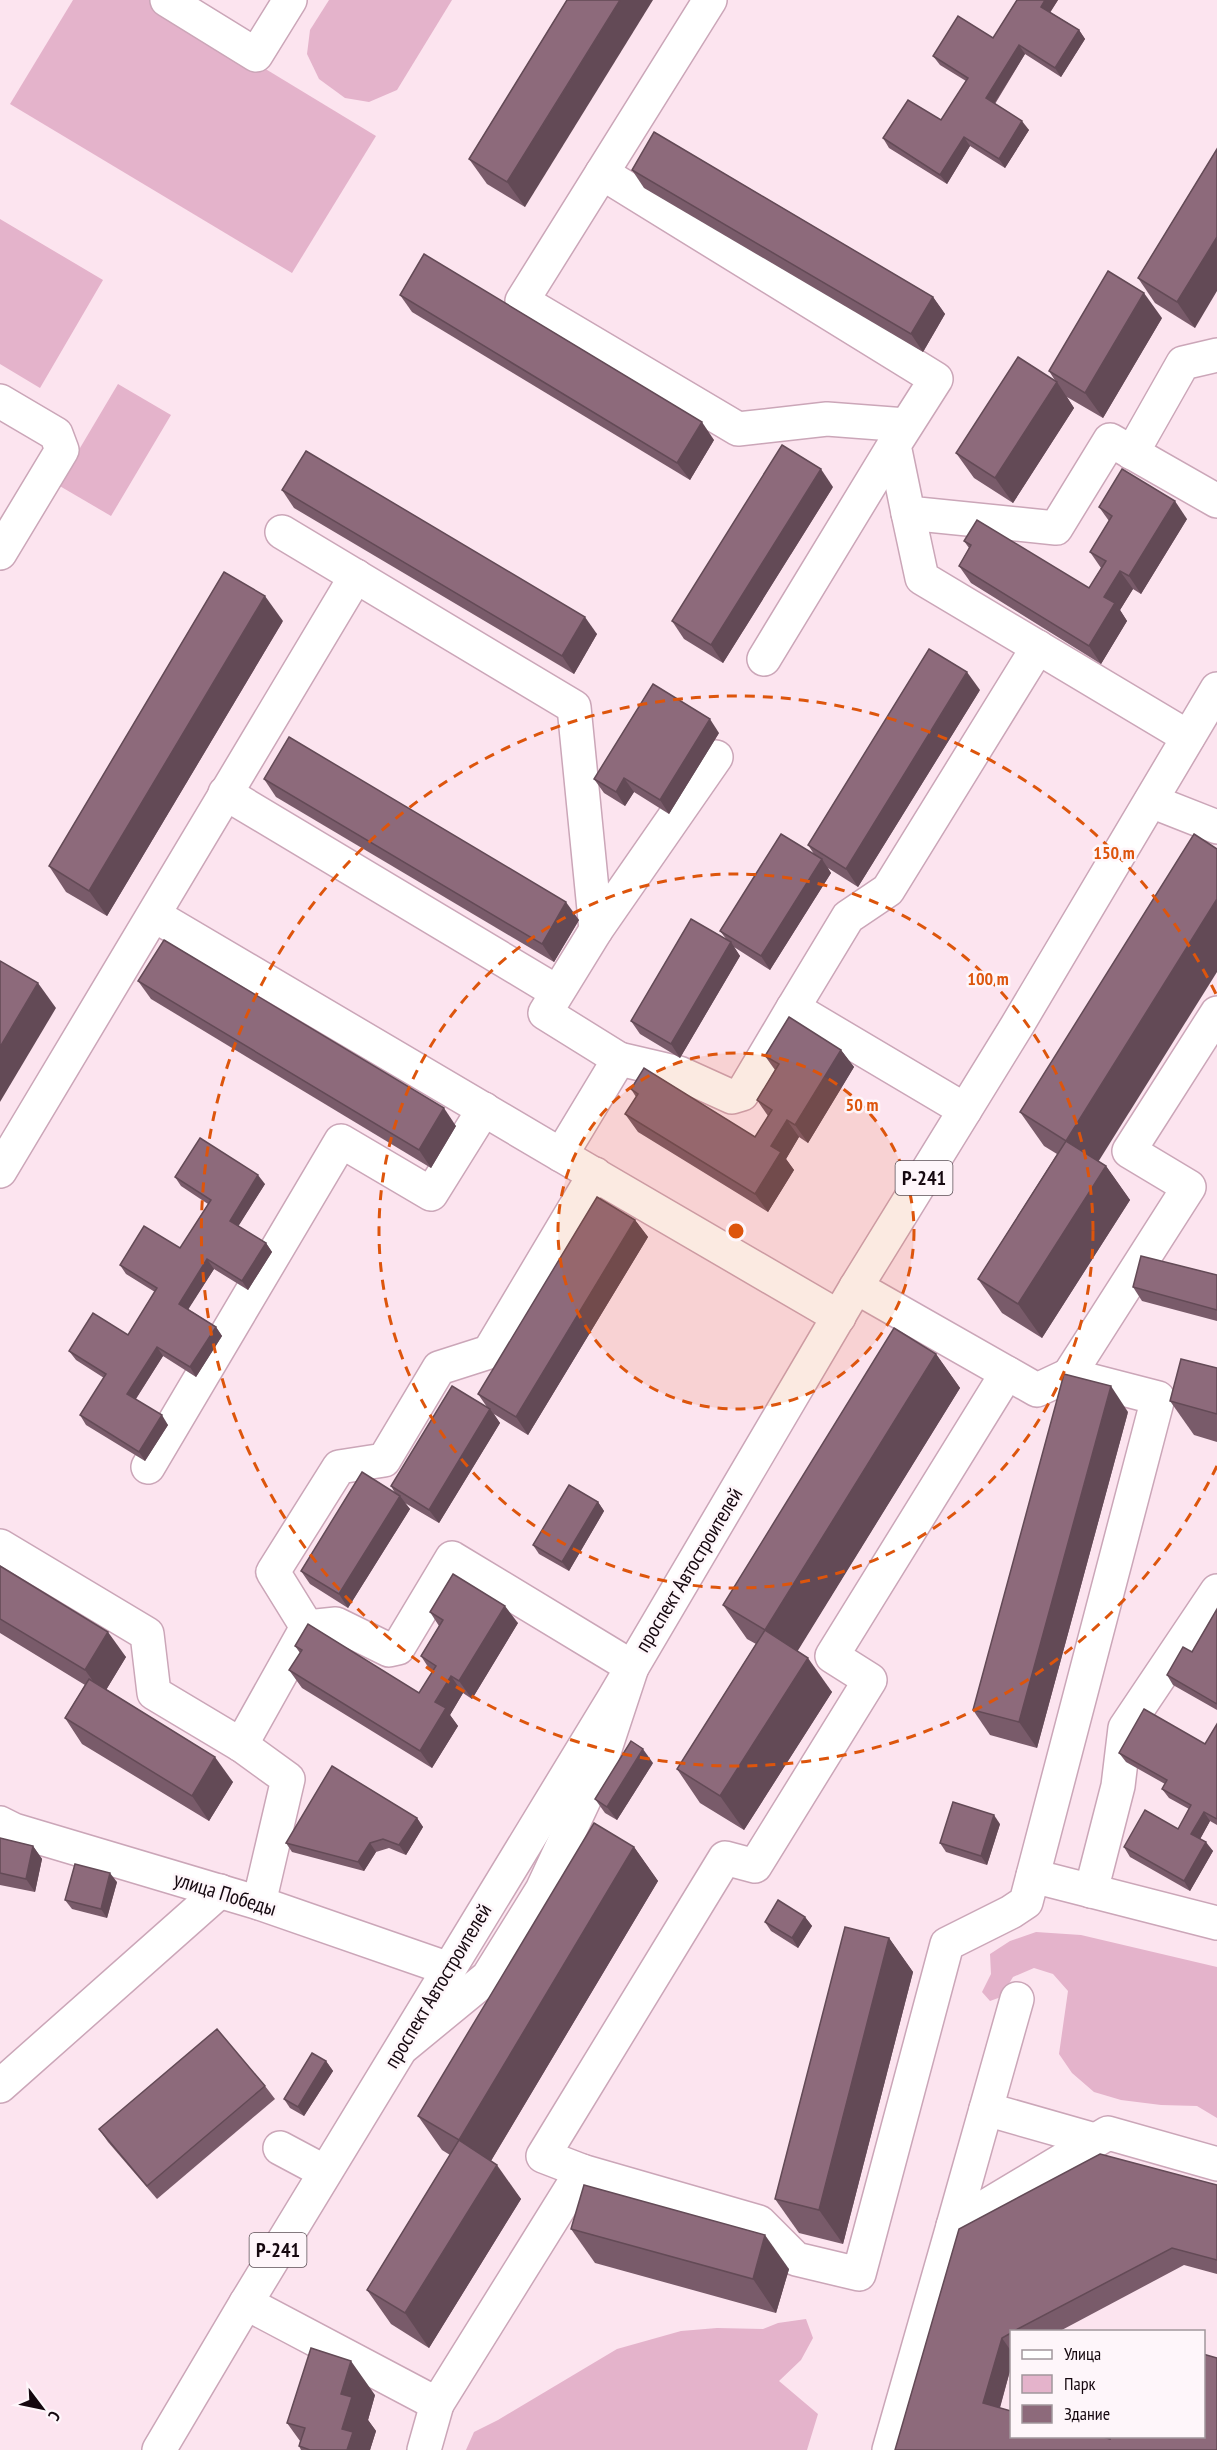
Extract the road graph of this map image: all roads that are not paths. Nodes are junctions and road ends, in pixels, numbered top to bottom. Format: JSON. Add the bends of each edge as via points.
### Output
{"nodes":[{"id":1,"x":167,"y":0,"type":"edge"},
{"id":2,"x":290,"y":0,"type":"edge"},
{"id":3,"x":710,"y":0,"type":"edge"},
{"id":4,"x":602,"y":173,"type":"junction"},
{"id":5,"x":1217,"y":355,"type":"edge"},
{"id":6,"x":0,"y":401,"type":"edge"},
{"id":7,"x":900,"y":435,"type":"junction"},
{"id":8,"x":1132,"y":453,"type":"junction"},
{"id":9,"x":1217,"y":501,"type":"edge"},
{"id":10,"x":908,"y":513,"type":"junction"},
{"id":11,"x":282,"y":532,"type":"dead end"},
{"id":12,"x":0,"y":553,"type":"edge"},
{"id":13,"x":356,"y":576,"type":"junction"},
{"id":14,"x":1038,"y":647,"type":"junction"},
{"id":15,"x":764,"y":659,"type":"dead end"},
{"id":16,"x":1217,"y":689,"type":"edge"},
{"id":17,"x":1188,"y":737,"type":"junction"},
{"id":18,"x":716,"y":757,"type":"dead end"},
{"id":19,"x":225,"y":793,"type":"junction"},
{"id":20,"x":1151,"y":801,"type":"junction"},
{"id":21,"x":1217,"y":827,"type":"edge"},
{"id":22,"x":154,"y":915,"type":"junction"},
{"id":23,"x":596,"y":930,"type":"junction"},
{"id":24,"x":557,"y":992,"type":"junction"},
{"id":25,"x":793,"y":1008,"type":"junction"},
{"id":26,"x":1217,"y":1013,"type":"edge"},
{"id":27,"x":619,"y":1059,"type":"junction"},
{"id":28,"x":484,"y":1109,"type":"junction"},
{"id":29,"x":965,"y":1110,"type":"junction"},
{"id":30,"x":561,"y":1155,"type":"junction"},
{"id":31,"x":0,"y":1171,"type":"edge"},
{"id":32,"x":595,"y":1174,"type":"junction"},
{"id":33,"x":856,"y":1287,"type":"junction"},
{"id":34,"x":839,"y":1317,"type":"junction"},
{"id":35,"x":1007,"y":1373,"type":"junction"},
{"id":36,"x":1069,"y":1375,"type":"junction"},
{"id":37,"x":148,"y":1467,"type":"dead end"},
{"id":38,"x":0,"y":1546,"type":"edge"},
{"id":39,"x":1217,"y":1591,"type":"edge"},
{"id":40,"x":307,"y":1627,"type":"junction"},
{"id":41,"x":632,"y":1668,"type":"junction"},
{"id":42,"x":241,"y":1745,"type":"junction"},
{"id":43,"x":0,"y":1823,"type":"edge"},
{"id":44,"x":1033,"y":1876,"type":"junction"},
{"id":45,"x":220,"y":1891,"type":"junction"},
{"id":46,"x":1090,"y":1891,"type":"junction"},
{"id":47,"x":259,"y":1903,"type":"junction"},
{"id":48,"x":1217,"y":1923,"type":"edge"},
{"id":49,"x":449,"y":1969,"type":"junction"},
{"id":50,"x":1017,"y":1999,"type":"dead end"},
{"id":51,"x":399,"y":2051,"type":"junction"},
{"id":52,"x":0,"y":2086,"type":"edge"},
{"id":53,"x":986,"y":2109,"type":"junction"},
{"id":54,"x":1095,"y":2140,"type":"junction"},
{"id":55,"x":280,"y":2148,"type":"dead end"},
{"id":56,"x":1217,"y":2164,"type":"edge"},
{"id":57,"x":582,"y":2170,"type":"junction"},
{"id":58,"x":325,"y":2172,"type":"junction"},
{"id":59,"x":953,"y":2226,"type":"junction"},
{"id":60,"x":246,"y":2303,"type":"junction"},
{"id":61,"x":437,"y":2404,"type":"junction"},
{"id":62,"x":159,"y":2450,"type":"edge"},
{"id":63,"x":424,"y":2450,"type":"edge"},
{"id":64,"x":889,"y":2450,"type":"edge"}],
"edges":[{"from":1,"to":2,"type":"main road","via":[[256,55]]},
{"from":3,"to":4,"type":"main road"},
{"from":4,"to":7,"type":"main road","via":[[936,379]]},
{"from":4,"to":7,"type":"main road","via":[[522,301],[738,429],[827,419]]},
{"from":5,"to":8,"type":"main road","via":[[1183,363]]},
{"from":6,"to":12,"type":"main road","via":[[56,434],[62,450]]},
{"from":7,"to":10,"type":"main road"},
{"from":7,"to":15,"type":"main road"},
{"from":8,"to":9,"type":"main road"},
{"from":8,"to":10,"type":"main road","via":[[1110,440],[1056,528]]},
{"from":10,"to":14,"type":"main road","via":[[922,578]]},
{"from":11,"to":13,"type":"main road"},
{"from":13,"to":19,"type":"main road"},
{"from":13,"to":23,"type":"main road","via":[[574,707]]},
{"from":14,"to":17,"type":"main road"},
{"from":14,"to":25,"type":"main road","via":[[888,890],[848,917]]},
{"from":16,"to":17,"type":"main road","name":"проспект Автостроителей","number":"Р-241"},
{"from":17,"to":20,"type":"main road","name":"проспект Автостроителей","number":"Р-241"},
{"from":18,"to":23,"type":"main road"},
{"from":19,"to":22,"type":"main road"},
{"from":19,"to":24,"type":"main road"},
{"from":20,"to":21,"type":"main road"},
{"from":20,"to":29,"type":"main road","name":"проспект Автостроителей","number":"Р-241"},
{"from":22,"to":28,"type":"main road"},
{"from":22,"to":31,"type":"main road"},
{"from":23,"to":24,"type":"main road"},
{"from":24,"to":27,"type":"main road","via":[[545,1013]]},
{"from":25,"to":27,"type":"main road","via":[[742,1094],[732,1097],[679,1073]]},
{"from":25,"to":29,"type":"main road"},
{"from":26,"to":36,"type":"main road","via":[[1130,1151],[1189,1187]]},
{"from":27,"to":30,"type":"main road"},
{"from":28,"to":30,"type":"main road"},
{"from":28,"to":37,"type":"main road","via":[[432,1194],[341,1141]]},
{"from":29,"to":33,"type":"main road","name":"проспект Автостроителей","number":"Р-241"},
{"from":30,"to":32,"type":"main road"},
{"from":32,"to":34,"type":"main road"},
{"from":32,"to":40,"type":"main road","via":[[489,1352],[439,1368],[384,1460],[339,1467],[273,1572]]},
{"from":33,"to":34,"type":"main road","name":"проспект Автостроителей","number":"Р-241"},
{"from":33,"to":35,"type":"main road"},
{"from":34,"to":41,"type":"main road","name":"проспект Автостроителей","number":"Р-241"},
{"from":35,"to":36,"type":"main road","via":[[1037,1390]]},
{"from":35,"to":57,"type":"main road","via":[[832,1656],[870,1680],[755,1866],[725,1858],[543,2156]]},
{"from":36,"to":44,"type":"main road","via":[[1158,1398]]},
{"from":38,"to":42,"type":"main road","via":[[147,1634],[154,1693]]},
{"from":39,"to":46,"type":"main road","via":[[1125,1728],[1118,1786]]},
{"from":40,"to":41,"type":"main road","via":[[336,1624],[389,1650],[398,1648],[452,1558]]},
{"from":40,"to":42,"type":"main road"},
{"from":41,"to":49,"type":"main road","name":"проспект Автостроителей","number":"Р-241"},
{"from":41,"to":51,"type":"main road","via":[[598,1770],[542,1890],[488,1977]]},
{"from":42,"to":47,"type":"main road","via":[[288,1779]]},
{"from":43,"to":45,"type":"main road","name":"улица Победы"},
{"from":44,"to":46,"type":"main road"},
{"from":44,"to":57,"type":"main road","via":[[1026,1902],[947,1944],[859,2274],[796,2259],[759,2222]]},
{"from":45,"to":47,"type":"main road","name":"улица Победы"},
{"from":45,"to":52,"type":"main road"},
{"from":46,"to":48,"type":"main road"},
{"from":47,"to":49,"type":"main road","name":"улица Победы"},
{"from":49,"to":51,"type":"main road","name":"проспект Автостроителей","number":"Р-241"},
{"from":50,"to":53,"type":"main road"},
{"from":51,"to":58,"type":"main road","name":"проспект Автостроителей","number":"Р-241"},
{"from":53,"to":54,"type":"main road"},
{"from":53,"to":59,"type":"main road"},
{"from":54,"to":56,"type":"main road","via":[[1108,2133]]},
{"from":54,"to":59,"type":"main road"},
{"from":55,"to":58,"type":"main road"},
{"from":57,"to":61,"type":"main road"},
{"from":58,"to":60,"type":"main road","name":"проспект Автостроителей","number":"Р-241"},
{"from":59,"to":64,"type":"main road"},
{"from":60,"to":61,"type":"main road"},
{"from":60,"to":62,"type":"main road","name":"проспект Автостроителей","number":"Р-241"},
{"from":61,"to":63,"type":"main road"}]}
